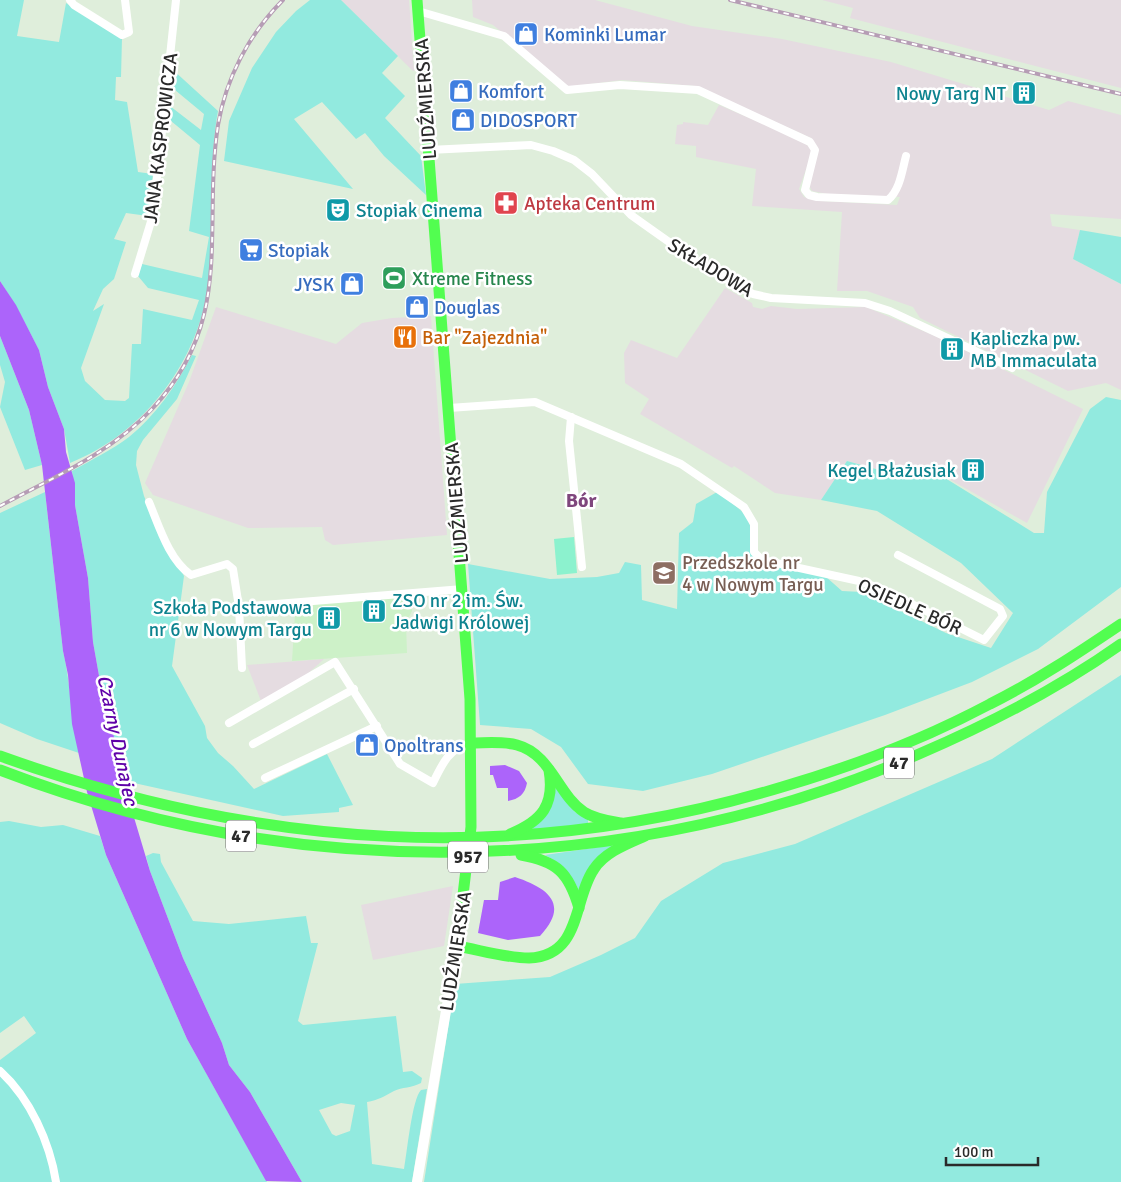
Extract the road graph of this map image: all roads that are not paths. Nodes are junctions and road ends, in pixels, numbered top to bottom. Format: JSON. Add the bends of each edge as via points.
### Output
{"nodes":[{"id":1,"x":70,"y":0,"type":"edge"},
{"id":2,"x":125,"y":0,"type":"edge"},
{"id":3,"x":176,"y":0,"type":"edge"},
{"id":4,"x":418,"y":5,"type":"edge"},
{"id":5,"x":429,"y":150,"type":"junction"},
{"id":6,"x":906,"y":156,"type":"dead end"},
{"id":7,"x":135,"y":274,"type":"dead end"},
{"id":8,"x":1012,"y":368,"type":"dead end"},
{"id":9,"x":449,"y":408,"type":"junction"},
{"id":10,"x":571,"y":417,"type":"junction"},
{"id":11,"x":149,"y":502,"type":"dead end"},
{"id":12,"x":898,"y":555,"type":"dead end"},
{"id":13,"x":582,"y":567,"type":"dead end"},
{"id":14,"x":463,"y":589,"type":"junction"},
{"id":15,"x":239,"y":607,"type":"junction"},
{"id":16,"x":1121,"y":624,"type":"edge"},
{"id":17,"x":1121,"y":644,"type":"edge"},
{"id":18,"x":242,"y":668,"type":"dead end"},
{"id":19,"x":354,"y":690,"type":"junction"},
{"id":20,"x":229,"y":723,"type":"dead end"},
{"id":21,"x":377,"y":726,"type":"junction"},
{"id":22,"x":253,"y":744,"type":"dead end"},
{"id":23,"x":471,"y":744,"type":"junction"},
{"id":24,"x":4,"y":758,"type":"edge"},
{"id":25,"x":549,"y":770,"type":"junction"},
{"id":26,"x":2,"y":771,"type":"edge"},
{"id":27,"x":265,"y":778,"type":"dead end"},
{"id":28,"x":627,"y":825,"type":"junction"},
{"id":29,"x":645,"y":836,"type":"junction"},
{"id":30,"x":501,"y":837,"type":"junction"},
{"id":31,"x":505,"y":852,"type":"junction"},
{"id":32,"x":580,"y":908,"type":"junction"},
{"id":33,"x":457,"y":946,"type":"junction"},
{"id":34,"x":0,"y":1071,"type":"edge"},
{"id":35,"x":56,"y":1182,"type":"edge"},
{"id":36,"x":417,"y":1182,"type":"edge"}],
"edges":[{"from":1,"to":2,"type":"street","via":[[122,35],[129,32]]},
{"from":3,"to":7,"type":"street","name":"JANA KASPROWICZA","via":[[153,215]]},
{"from":4,"to":5,"type":"main road","name":"LUDŹMIERSKA","number":"957"},
{"from":4,"to":6,"type":"street","via":[[504,36],[567,90],[620,85],[698,90],[758,116],[810,142],[815,150],[805,190],[809,195],[888,200],[894,195]]},
{"from":5,"to":8,"type":"street","name":"SKŁADOWA","via":[[531,145],[553,151],[574,160],[592,174],[631,215],[703,266],[753,294],[771,298],[865,303],[890,311]]},
{"from":5,"to":9,"type":"main road","name":"LUDŹMIERSKA","number":"957"},
{"from":9,"to":10,"type":"street","name":"OSIEDLE BÓR","via":[[535,402]]},
{"from":9,"to":14,"type":"main road","name":"LUDŹMIERSKA","number":"957"},
{"from":10,"to":12,"type":"street","name":"OSIEDLE BÓR","via":[[681,464],[744,507],[754,524],[754,552],[762,560],[875,586],[984,640],[1003,616],[1000,609]]},
{"from":10,"to":13,"type":"street","via":[[569,442]]},
{"from":11,"to":15,"type":"street","via":[[164,538],[190,575],[227,564],[233,568]]},
{"from":14,"to":15,"type":"street"},
{"from":14,"to":23,"type":"main road","name":"LUDŹMIERSKA","number":"957"},
{"from":15,"to":18,"type":"street"},
{"from":16,"to":28,"type":"main road","number":"47","via":[[1070,659],[995,702],[893,749],[750,797]]},
{"from":17,"to":29,"type":"main road","number":"47","via":[[995,718],[889,767],[749,814]]},
{"from":19,"to":20,"type":"street","via":[[335,662]]},
{"from":19,"to":21,"type":"street"},
{"from":19,"to":22,"type":"street"},
{"from":21,"to":23,"type":"street","via":[[400,764],[433,782],[454,749]]},
{"from":21,"to":27,"type":"street"},
{"from":23,"to":25,"type":"main road","via":[[518,745],[531,752]]},
{"from":23,"to":33,"type":"main road","name":"LUDŹMIERSKA","number":"957","via":[[471,827]]},
{"from":24,"to":30,"type":"main road","number":"47","via":[[116,794],[257,824],[369,836]]},
{"from":25,"to":28,"type":"main road","via":[[584,813]]},
{"from":25,"to":30,"type":"main road","via":[[551,794],[544,812],[531,824]]},
{"from":26,"to":31,"type":"main road","number":"47","via":[[123,810],[220,832],[342,850]]},
{"from":28,"to":30,"type":"main road","number":"47"},
{"from":29,"to":31,"type":"main road","number":"47"},
{"from":29,"to":32,"type":"main road","via":[[616,849],[595,867]]},
{"from":31,"to":32,"type":"main road","via":[[537,858],[560,870],[573,886]]},
{"from":32,"to":33,"type":"main road","via":[[567,938],[554,950],[539,956],[521,957]]},
{"from":33,"to":36,"type":"main road","name":"LUDŹMIERSKA","number":"957"},
{"from":34,"to":35,"type":"street","via":[[39,1127],[49,1149]]}]}
